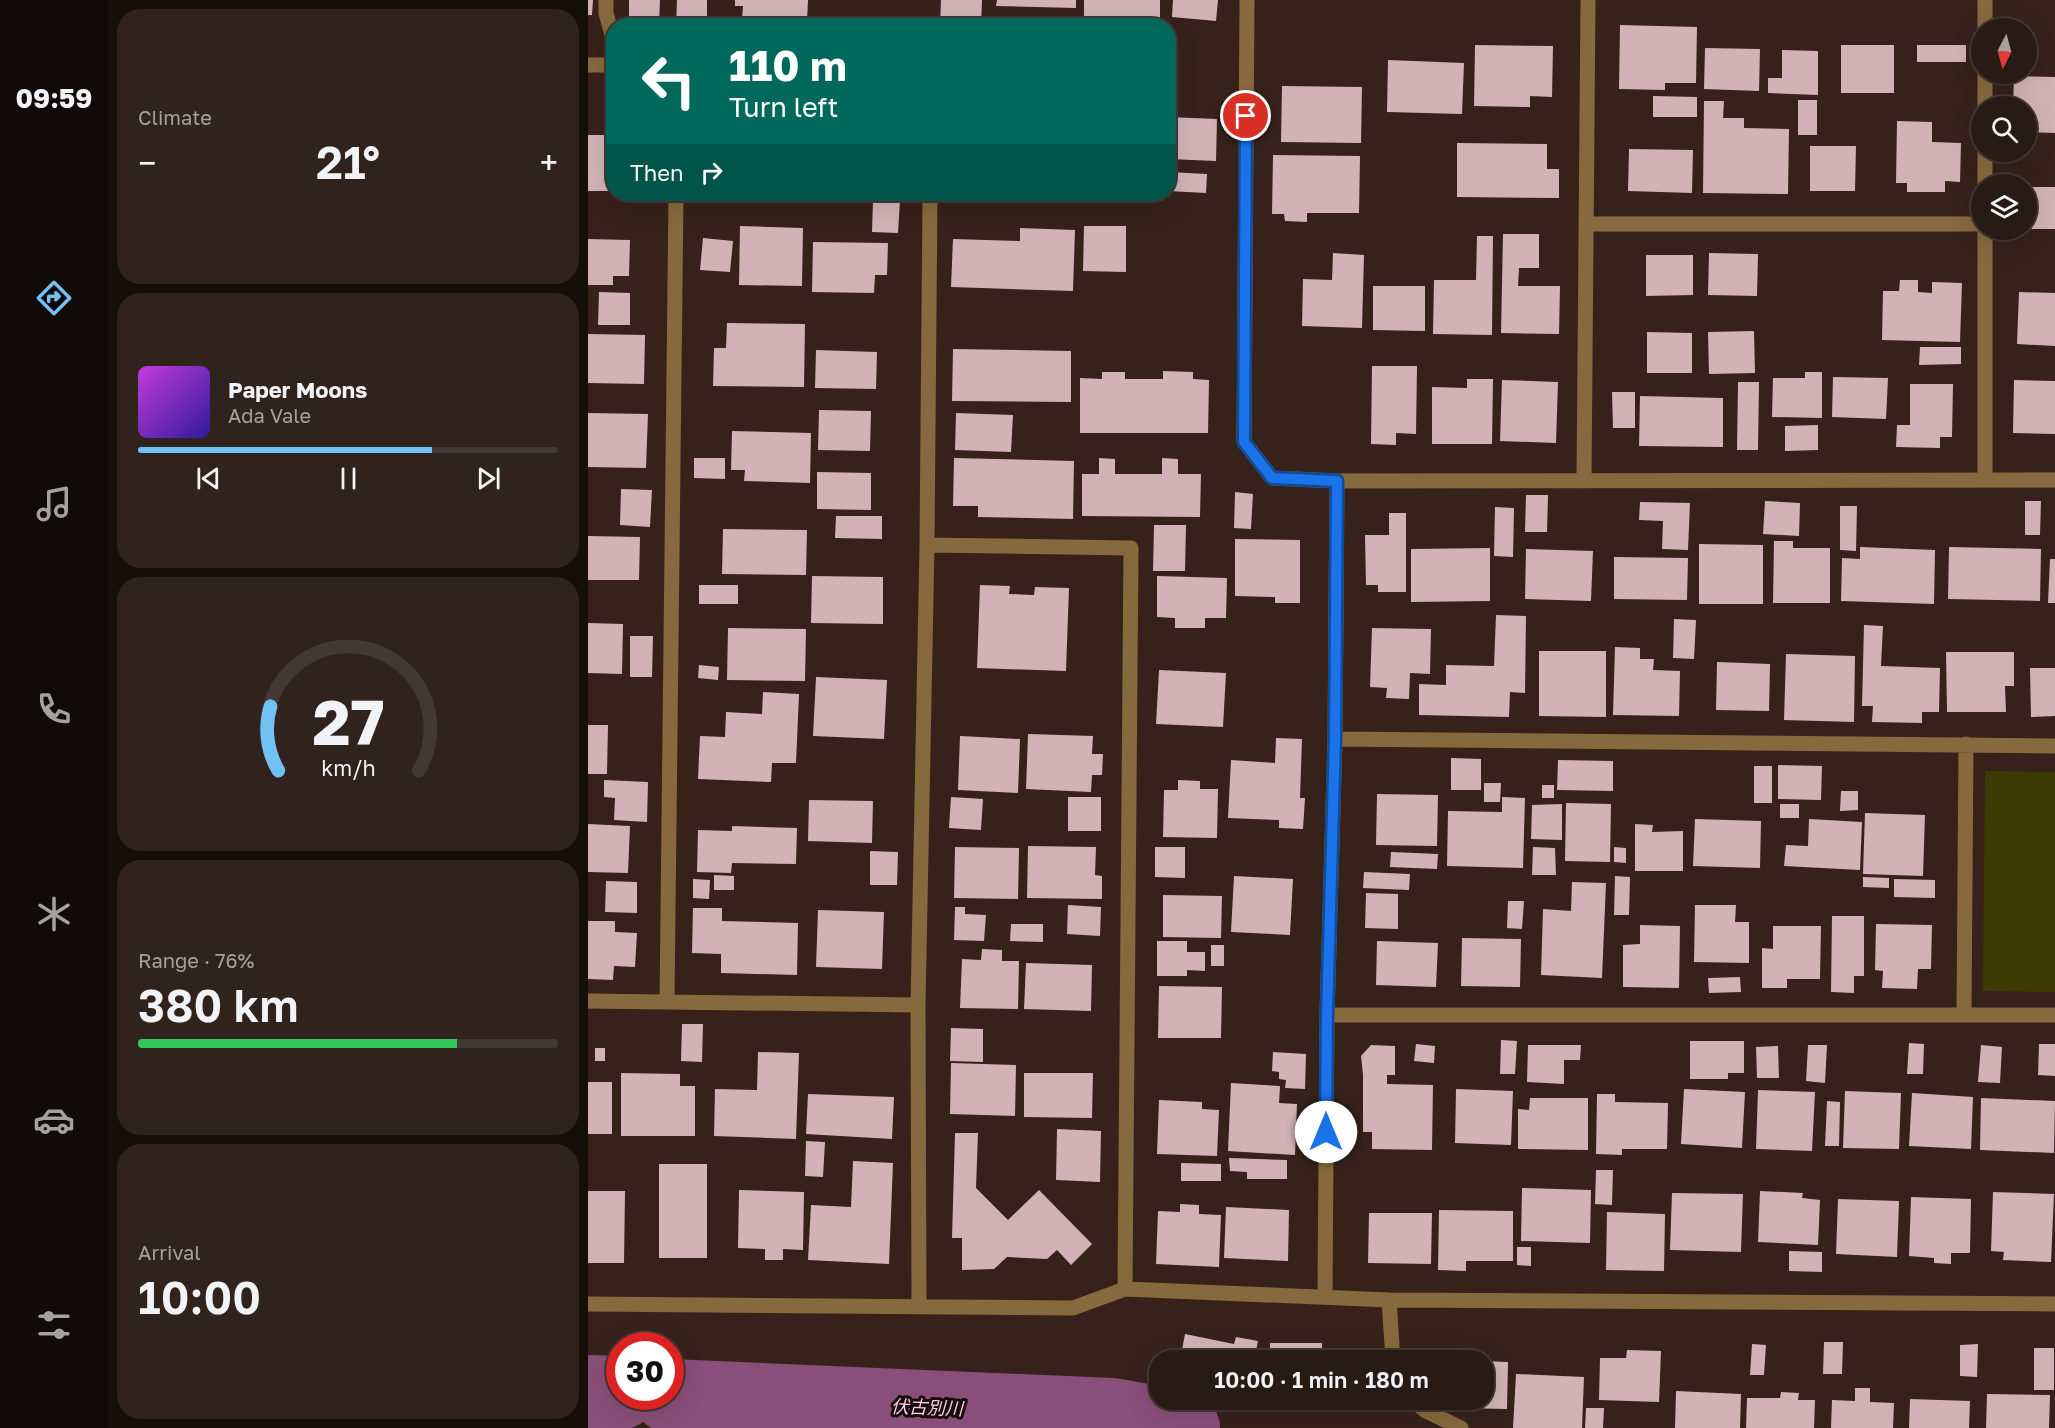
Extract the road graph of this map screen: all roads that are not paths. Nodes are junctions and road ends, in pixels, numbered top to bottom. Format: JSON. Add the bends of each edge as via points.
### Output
{"nodes":[{"id":1,"x":606,"y":0,"type":"edge"},
{"id":2,"x":1247,"y":0,"type":"edge"},
{"id":3,"x":1588,"y":0,"type":"edge"},
{"id":4,"x":1985,"y":0,"type":"edge"},
{"id":5,"x":607,"y":18,"type":"edge"},
{"id":6,"x":1985,"y":18,"type":"edge"},
{"id":7,"x":588,"y":65,"type":"edge"},
{"id":8,"x":606,"y":65,"type":"edge"},
{"id":9,"x":676,"y":201,"type":"edge"},
{"id":10,"x":930,"y":201,"type":"edge"},
{"id":11,"x":1586,"y":224,"type":"junction"},
{"id":12,"x":1971,"y":224,"type":"edge"},
{"id":13,"x":1985,"y":240,"type":"edge"},
{"id":14,"x":1985,"y":479,"type":"junction"},
{"id":15,"x":2055,"y":480,"type":"edge"},
{"id":16,"x":1337,"y":481,"type":"junction"},
{"id":17,"x":1584,"y":481,"type":"junction"},
{"id":18,"x":927,"y":545,"type":"junction"},
{"id":19,"x":1335,"y":739,"type":"junction"},
{"id":20,"x":1966,"y":744,"type":"junction"},
{"id":21,"x":2055,"y":746,"type":"edge"},
{"id":22,"x":588,"y":1001,"type":"edge"},
{"id":23,"x":667,"y":1002,"type":"junction"},
{"id":24,"x":918,"y":1005,"type":"junction"},
{"id":25,"x":1964,"y":1014,"type":"junction"},
{"id":26,"x":1327,"y":1015,"type":"junction"},
{"id":27,"x":2055,"y":1015,"type":"edge"},
{"id":28,"x":1125,"y":1289,"type":"junction"},
{"id":29,"x":1325,"y":1296,"type":"junction"},
{"id":30,"x":1389,"y":1300,"type":"junction"},
{"id":31,"x":588,"y":1304,"type":"edge"},
{"id":32,"x":2055,"y":1304,"type":"edge"},
{"id":33,"x":919,"y":1306,"type":"junction"},
{"id":34,"x":1392,"y":1350,"type":"edge"},
{"id":35,"x":1425,"y":1410,"type":"edge"},
{"id":36,"x":1461,"y":1428,"type":"edge"}],
"edges":[{"from":1,"to":5,"type":"street"},
{"from":2,"to":16,"type":"street","via":[[1244,442],[1272,478]]},
{"from":3,"to":11,"type":"street"},
{"from":4,"to":6,"type":"street"},
{"from":7,"to":8,"type":"street"},
{"from":9,"to":23,"type":"street"},
{"from":10,"to":18,"type":"street"},
{"from":11,"to":12,"type":"street"},
{"from":11,"to":17,"type":"street"},
{"from":13,"to":14,"type":"street"},
{"from":14,"to":15,"type":"street"},
{"from":14,"to":17,"type":"street"},
{"from":16,"to":17,"type":"street"},
{"from":16,"to":19,"type":"street"},
{"from":18,"to":24,"type":"street"},
{"from":18,"to":28,"type":"street","via":[[1131,548]]},
{"from":19,"to":20,"type":"street"},
{"from":19,"to":26,"type":"street"},
{"from":20,"to":21,"type":"street"},
{"from":20,"to":25,"type":"street"},
{"from":22,"to":23,"type":"street"},
{"from":23,"to":24,"type":"street"},
{"from":24,"to":33,"type":"street"},
{"from":25,"to":26,"type":"street"},
{"from":25,"to":27,"type":"street"},
{"from":26,"to":29,"type":"street"},
{"from":28,"to":29,"type":"street"},
{"from":28,"to":33,"type":"street","via":[[1073,1308]]},
{"from":29,"to":30,"type":"street"},
{"from":30,"to":32,"type":"street"},
{"from":30,"to":34,"type":"street"},
{"from":31,"to":33,"type":"street"},
{"from":35,"to":36,"type":"street"}]}
